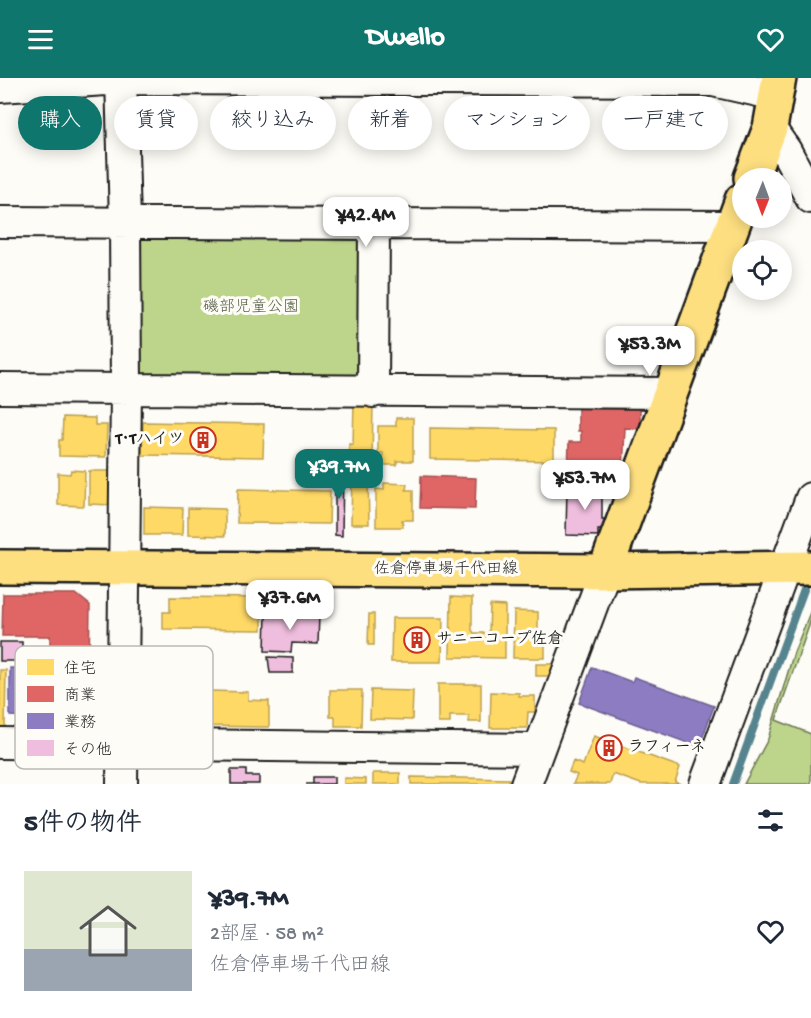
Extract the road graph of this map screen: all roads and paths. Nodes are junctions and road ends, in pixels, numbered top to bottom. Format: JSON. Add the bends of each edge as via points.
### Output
{"nodes":[{"id":1,"x":121,"y":78,"type":"edge"},
{"id":2,"x":731,"y":81,"type":"edge"},
{"id":3,"x":778,"y":86,"type":"edge"},
{"id":4,"x":0,"y":87,"type":"edge"},
{"id":5,"x":770,"y":128,"type":"junction"},
{"id":6,"x":755,"y":168,"type":"edge"},
{"id":7,"x":811,"y":198,"type":"edge"},
{"id":8,"x":732,"y":213,"type":"edge"},
{"id":9,"x":0,"y":222,"type":"edge"},
{"id":10,"x":125,"y":222,"type":"junction"},
{"id":11,"x":374,"y":224,"type":"junction"},
{"id":12,"x":732,"y":227,"type":"edge"},
{"id":13,"x":0,"y":388,"type":"edge"},
{"id":14,"x":126,"y":388,"type":"junction"},
{"id":15,"x":373,"y":392,"type":"junction"},
{"id":16,"x":671,"y":393,"type":"junction"},
{"id":17,"x":811,"y":498,"type":"edge"},
{"id":18,"x":0,"y":567,"type":"edge"},
{"id":19,"x":798,"y":567,"type":"edge"},
{"id":20,"x":123,"y":568,"type":"junction"},
{"id":21,"x":605,"y":571,"type":"junction"},
{"id":22,"x":123,"y":646,"type":"edge"},
{"id":23,"x":0,"y":743,"type":"edge"},
{"id":24,"x":15,"y":743,"type":"edge"},
{"id":25,"x":213,"y":745,"type":"edge"},
{"id":26,"x":539,"y":749,"type":"junction"},
{"id":27,"x":526,"y":784,"type":"edge"},
{"id":28,"x":705,"y":784,"type":"edge"}],
"edges":[{"from":1,"to":2,"type":"street"},
{"from":1,"to":4,"type":"street"},
{"from":1,"to":10,"type":"street"},
{"from":2,"to":3,"type":"street"},
{"from":3,"to":5,"type":"main road"},
{"from":5,"to":6,"type":"main road"},
{"from":5,"to":7,"type":"street"},
{"from":8,"to":11,"type":"street"},
{"from":9,"to":10,"type":"street"},
{"from":10,"to":11,"type":"street"},
{"from":10,"to":14,"type":"street"},
{"from":11,"to":15,"type":"street"},
{"from":12,"to":16,"type":"main road"},
{"from":13,"to":14,"type":"street"},
{"from":14,"to":15,"type":"street"},
{"from":14,"to":20,"type":"street"},
{"from":15,"to":16,"type":"street"},
{"from":16,"to":21,"type":"main road"},
{"from":17,"to":19,"type":"street"},
{"from":18,"to":20,"type":"main road","name":"佐倉停車場千代田線"},
{"from":19,"to":21,"type":"main road","name":"佐倉停車場千代田線"},
{"from":19,"to":28,"type":"street"},
{"from":20,"to":21,"type":"main road","name":"佐倉停車場千代田線"},
{"from":20,"to":22,"type":"street"},
{"from":21,"to":26,"type":"street"},
{"from":23,"to":24,"type":"street"},
{"from":25,"to":26,"type":"street"},
{"from":26,"to":27,"type":"street"}]}
